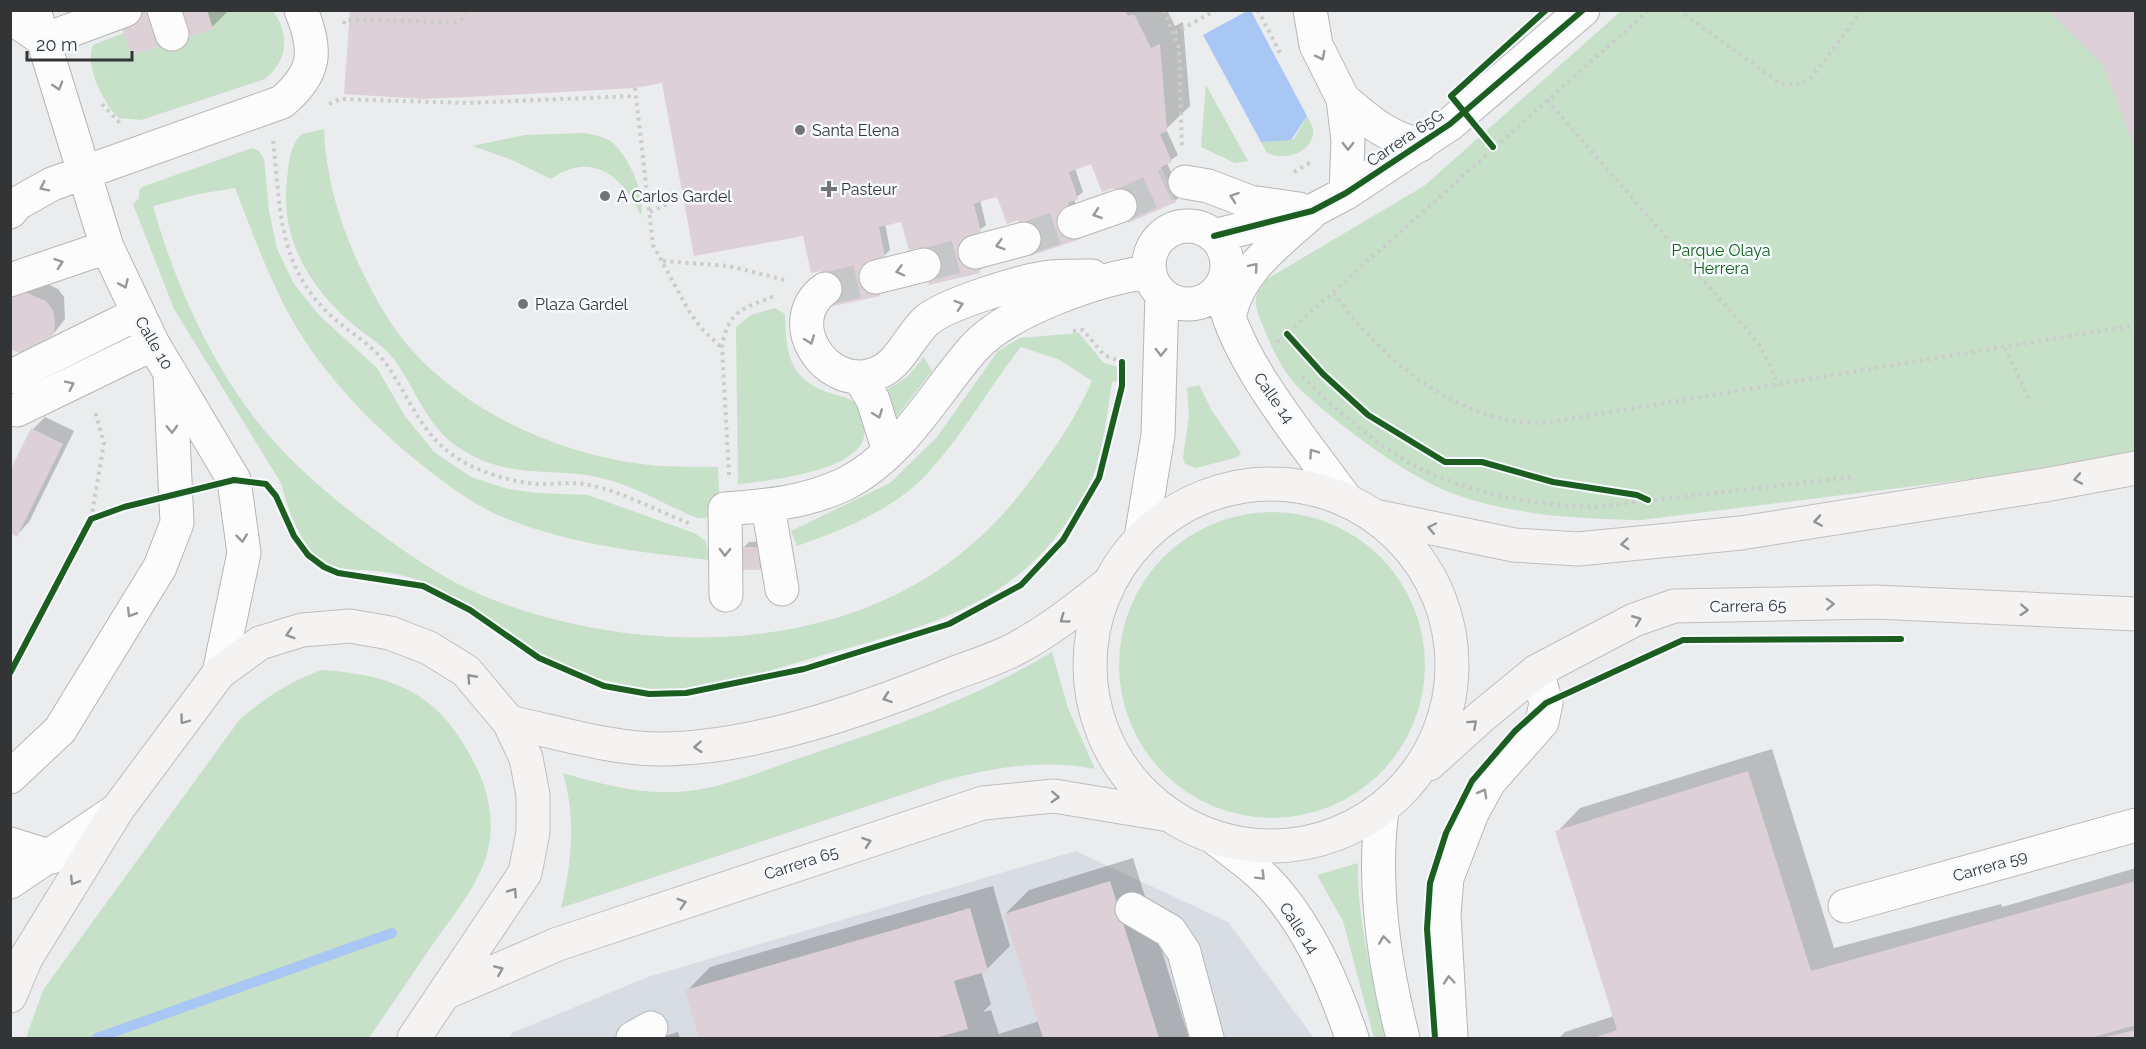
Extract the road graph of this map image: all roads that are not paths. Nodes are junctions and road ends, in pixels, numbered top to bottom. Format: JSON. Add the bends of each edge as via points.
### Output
{"nodes":[{"id":1,"x":125,"y":10,"type":"edge"},
{"id":2,"x":1310,"y":10,"type":"edge"},
{"id":3,"x":1583,"y":10,"type":"edge"},
{"id":4,"x":10,"y":17,"type":"edge"},
{"id":5,"x":318,"y":19,"type":"edge"},
{"id":6,"x":39,"y":25,"type":"edge"},
{"id":7,"x":1343,"y":99,"type":"junction"},
{"id":8,"x":1420,"y":145,"type":"junction"},
{"id":9,"x":83,"y":171,"type":"junction"},
{"id":10,"x":1346,"y":193,"type":"junction"},
{"id":11,"x":1120,"y":206,"type":"tunnel mouth"},
{"id":12,"x":1312,"y":211,"type":"junction"},
{"id":13,"x":10,"y":212,"type":"edge"},
{"id":14,"x":1074,"y":222,"type":"tunnel mouth"},
{"id":15,"x":1208,"y":232,"type":"junction"},
{"id":16,"x":1024,"y":239,"type":"tunnel mouth"},
{"id":17,"x":107,"y":247,"type":"junction"},
{"id":18,"x":975,"y":252,"type":"tunnel mouth"},
{"id":19,"x":924,"y":265,"type":"tunnel mouth"},
{"id":20,"x":1116,"y":276,"type":"junction"},
{"id":21,"x":876,"y":277,"type":"tunnel mouth"},
{"id":22,"x":10,"y":280,"type":"edge"},
{"id":23,"x":1156,"y":283,"type":"junction"},
{"id":24,"x":1221,"y":287,"type":"junction"},
{"id":25,"x":825,"y":289,"type":"tunnel mouth"},
{"id":26,"x":137,"y":314,"type":"junction"},
{"id":27,"x":1228,"y":319,"type":"junction"},
{"id":28,"x":162,"y":358,"type":"junction"},
{"id":29,"x":10,"y":377,"type":"edge"},
{"id":30,"x":860,"y":378,"type":"junction"},
{"id":31,"x":13,"y":415,"type":"edge"},
{"id":32,"x":889,"y":451,"type":"junction"},
{"id":33,"x":2136,"y":468,"type":"edge"},
{"id":34,"x":768,"y":506,"type":"junction"},
{"id":35,"x":1360,"y":508,"type":"junction"},
{"id":36,"x":1141,"y":538,"type":"junction"},
{"id":37,"x":1110,"y":583,"type":"junction"},
{"id":38,"x":782,"y":589,"type":"dead end"},
{"id":39,"x":726,"y":595,"type":"dead end"},
{"id":40,"x":2136,"y":614,"type":"edge"},
{"id":41,"x":1537,"y":671,"type":"junction"},
{"id":42,"x":219,"y":673,"type":"junction"},
{"id":43,"x":509,"y":722,"type":"junction"},
{"id":44,"x":10,"y":777,"type":"edge"},
{"id":45,"x":1415,"y":777,"type":"junction"},
{"id":46,"x":1382,"y":809,"type":"junction"},
{"id":47,"x":117,"y":810,"type":"junction"},
{"id":48,"x":1169,"y":815,"type":"junction"},
{"id":49,"x":2136,"y":825,"type":"edge"},
{"id":50,"x":1216,"y":839,"type":"junction"},
{"id":51,"x":10,"y":844,"type":"edge"},
{"id":52,"x":52,"y":857,"type":"junction"},
{"id":53,"x":10,"y":882,"type":"edge"},
{"id":54,"x":1845,"y":906,"type":"dead end"},
{"id":55,"x":1132,"y":909,"type":"dead end"},
{"id":56,"x":18,"y":964,"type":"edge"},
{"id":57,"x":445,"y":993,"type":"junction"},
{"id":58,"x":10,"y":996,"type":"edge"},
{"id":59,"x":414,"y":1038,"type":"edge"},
{"id":60,"x":1207,"y":1038,"type":"edge"},
{"id":61,"x":1352,"y":1038,"type":"edge"},
{"id":62,"x":1403,"y":1038,"type":"edge"},
{"id":63,"x":1451,"y":1038,"type":"edge"}],
"edges":[{"from":1,"to":6,"type":"street"},
{"from":2,"to":7,"type":"street","name":"Carrera 65G","one_way":true,"via":[[1316,45]]},
{"from":3,"to":8,"type":"street","name":"Carrera 65G","via":[[1465,113]]},
{"from":4,"to":6,"type":"street"},
{"from":5,"to":9,"type":"street","via":[[307,72],[300,87],[282,102]]},
{"from":6,"to":9,"type":"street","name":"Calle 10","one_way":true},
{"from":7,"to":8,"type":"street","name":"Carrera 65G","via":[[1397,140]]},
{"from":7,"to":10,"type":"street","name":"Carrera 65G","one_way":true,"via":[[1348,140]]},
{"from":8,"to":10,"type":"street","name":"Carrera 65G"},
{"from":9,"to":13,"type":"street","one_way":true,"via":[[36,191]]},
{"from":9,"to":17,"type":"street","name":"Calle 10"},
{"from":10,"to":12,"type":"street","name":"Carrera 65G"},
{"from":11,"to":14,"type":"street","one_way":true},
{"from":12,"to":15,"type":"street","name":"Carrera 65G"},
{"from":12,"to":15,"type":"street","one_way":true,"via":[[1250,202],[1208,186],[1177,183]]},
{"from":27,"to":12,"type":"street","one_way":true,"via":[[1232,301],[1247,275]]},
{"from":15,"to":23,"type":"street","via":[[1188,226],[1173,229],[1162,237],[1150,259]]},
{"from":15,"to":24,"type":"street","via":[[1222,247],[1226,260]]},
{"from":16,"to":18,"type":"street","one_way":true},
{"from":22,"to":17,"type":"street","one_way":true},
{"from":17,"to":26,"type":"street","name":"Calle 10","one_way":true},
{"from":19,"to":21,"type":"street","one_way":true},
{"from":20,"to":23,"type":"street"},
{"from":30,"to":20,"type":"street","one_way":true,"via":[[887,368],[926,321],[940,311],[1035,280]]},
{"from":20,"to":32,"type":"street","via":[[999,325],[974,348],[928,409]]},
{"from":23,"to":24,"type":"street","via":[[1173,301],[1186,304],[1199,303]]},
{"from":23,"to":36,"type":"street","one_way":true,"via":[[1158,435]]},
{"from":24,"to":27,"type":"street","name":"Calle 14"},
{"from":25,"to":30,"type":"street","one_way":true,"via":[[809,309],[809,341],[827,366],[842,375]]},
{"from":26,"to":28,"type":"street","name":"Calle 10"},
{"from":26,"to":29,"type":"street"},
{"from":35,"to":27,"type":"street","name":"Calle 14","one_way":true,"via":[[1254,370]]},
{"from":31,"to":28,"type":"street","one_way":true},
{"from":28,"to":42,"type":"street","name":"Calle 10","one_way":true,"via":[[234,480],[239,505],[244,553]]},
{"from":28,"to":44,"type":"street","one_way":true,"via":[[177,523],[160,567],[60,730]]},
{"from":30,"to":32,"type":"street","one_way":true,"via":[[873,400]]},
{"from":32,"to":34,"type":"street","via":[[846,483],[809,498]]},
{"from":33,"to":35,"type":"main road","one_way":true,"via":[[1741,533],[1578,549],[1514,545]]},
{"from":34,"to":38,"type":"street"},
{"from":34,"to":39,"type":"street","one_way":true,"via":[[727,518]]},
{"from":35,"to":36,"type":"main road","via":[[1304,487],[1260,484],[1216,492],[1176,510]]},
{"from":35,"to":45,"type":"main road","via":[[1409,548],[1436,590],[1450,637],[1449,696],[1439,734]]},
{"from":36,"to":37,"type":"main road"},
{"from":37,"to":43,"type":"main road","one_way":true,"via":[[1063,620],[1014,650],[833,716],[724,745],[664,749],[619,745]]},
{"from":37,"to":48,"type":"main road","via":[[1095,623],[1090,666],[1096,709],[1111,750],[1136,786]]},
{"from":41,"to":40,"type":"main road","name":"Carrera 65","one_way":true,"via":[[1634,620],[1674,606],[1875,602]]},
{"from":45,"to":41,"type":"main road","name":"Carrera 65","one_way":true},
{"from":63,"to":41,"type":"street","one_way":true,"via":[[1445,941],[1447,878],[1472,813],[1489,782],[1542,722],[1546,703]]},
{"from":43,"to":42,"type":"main road","one_way":true,"via":[[466,671],[429,648],[390,633],[350,626],[302,630],[260,643]]},
{"from":42,"to":47,"type":"main road","one_way":true},
{"from":57,"to":43,"type":"main road","one_way":true,"via":[[525,873],[533,832],[533,795],[526,758]]},
{"from":45,"to":46,"type":"main road"},
{"from":46,"to":50,"type":"main road","via":[[1348,830],[1316,842],[1283,847],[1249,846]]},
{"from":62,"to":46,"type":"street","one_way":true,"via":[[1380,903],[1377,868]]},
{"from":47,"to":52,"type":"street"},
{"from":47,"to":56,"type":"main road","one_way":true},
{"from":48,"to":50,"type":"main road"},
{"from":57,"to":48,"type":"main road","name":"Carrera 65","one_way":true,"via":[[558,944],[983,803],[1054,796]]},
{"from":49,"to":54,"type":"street","name":"Carrera 59"},
{"from":50,"to":61,"type":"street","name":"Calle 14","one_way":true,"via":[[1261,874],[1291,911],[1334,990]]},
{"from":51,"to":52,"type":"street"},
{"from":52,"to":53,"type":"street"},
{"from":55,"to":60,"type":"street","via":[[1170,931],[1184,952]]},
{"from":56,"to":58,"type":"main road"},
{"from":57,"to":59,"type":"main road"}]}
